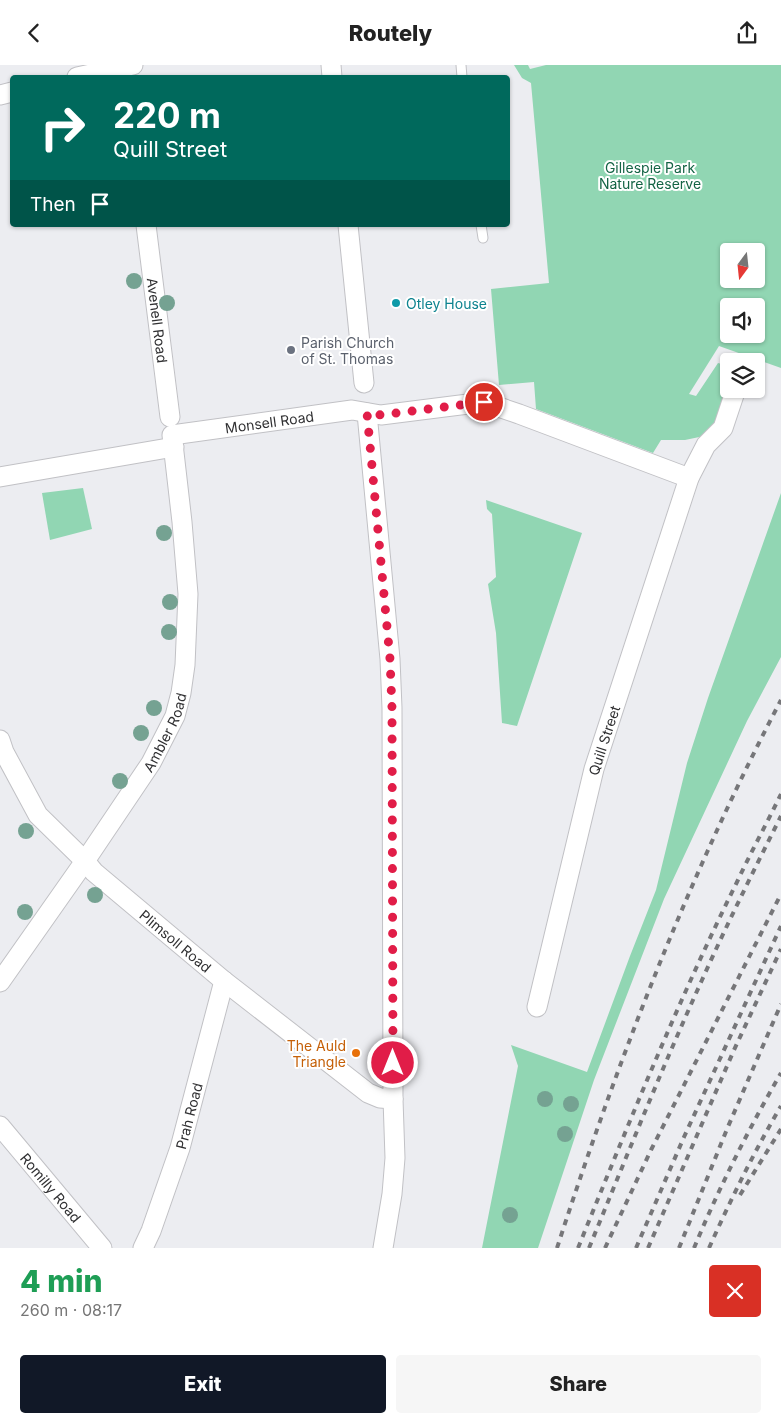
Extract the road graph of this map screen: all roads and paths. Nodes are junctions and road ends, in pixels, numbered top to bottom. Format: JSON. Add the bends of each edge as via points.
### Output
{"nodes":[{"id":1,"x":128,"y":68,"type":"edge"},
{"id":2,"x":88,"y":75,"type":"edge"},
{"id":3,"x":146,"y":227,"type":"edge"},
{"id":4,"x":348,"y":227,"type":"edge"},
{"id":5,"x":481,"y":227,"type":"edge"},
{"id":6,"x":483,"y":238,"type":"dead end"},
{"id":7,"x":364,"y":383,"type":"dead end"},
{"id":8,"x":733,"y":398,"type":"edge"},
{"id":9,"x":367,"y":413,"type":"junction"},
{"id":10,"x":172,"y":433,"type":"junction"},
{"id":11,"x":0,"y":477,"type":"edge"},
{"id":12,"x":689,"y":478,"type":"junction"},
{"id":13,"x":0,"y":740,"type":"edge"},
{"id":14,"x":85,"y":861,"type":"junction"},
{"id":15,"x":224,"y":981,"type":"junction"},
{"id":16,"x":0,"y":982,"type":"edge"},
{"id":17,"x":537,"y":1007,"type":"dead end"},
{"id":18,"x":393,"y":1099,"type":"junction"},
{"id":19,"x":0,"y":1126,"type":"edge"},
{"id":20,"x":102,"y":1248,"type":"edge"},
{"id":21,"x":143,"y":1248,"type":"edge"},
{"id":22,"x":383,"y":1248,"type":"edge"}],
"edges":[{"from":1,"to":2,"type":"street"},
{"from":3,"to":10,"type":"street","name":"Avenell Road"},
{"from":4,"to":7,"type":"street"},
{"from":5,"to":6,"type":"lane"},
{"from":8,"to":12,"type":"street","name":"Quill Street","via":[[723,428],[706,445]]},
{"from":9,"to":10,"type":"street","name":"Monsell Road","via":[[352,410]]},
{"from":9,"to":12,"type":"street","via":[[381,415],[484,402]]},
{"from":9,"to":18,"type":"street","via":[[392,708]]},
{"from":10,"to":11,"type":"street","name":"Monsell Road"},
{"from":10,"to":14,"type":"street","name":"Ambler Road","via":[[188,594],[182,693],[175,716],[151,763]]},
{"from":12,"to":17,"type":"street","name":"Quill Street","via":[[594,769]]},
{"from":13,"to":14,"type":"street","name":"Plimsoll Road","via":[[38,815]]},
{"from":14,"to":15,"type":"street","name":"Plimsoll Road"},
{"from":14,"to":16,"type":"street","name":"Ambler Road"},
{"from":15,"to":18,"type":"street","name":"Plimsoll Road","via":[[368,1093]]},
{"from":15,"to":21,"type":"street","name":"Prah Road","via":[[180,1148]]},
{"from":18,"to":22,"type":"street","via":[[392,1194]]},
{"from":19,"to":20,"type":"street","name":"Romilly Road"}]}
